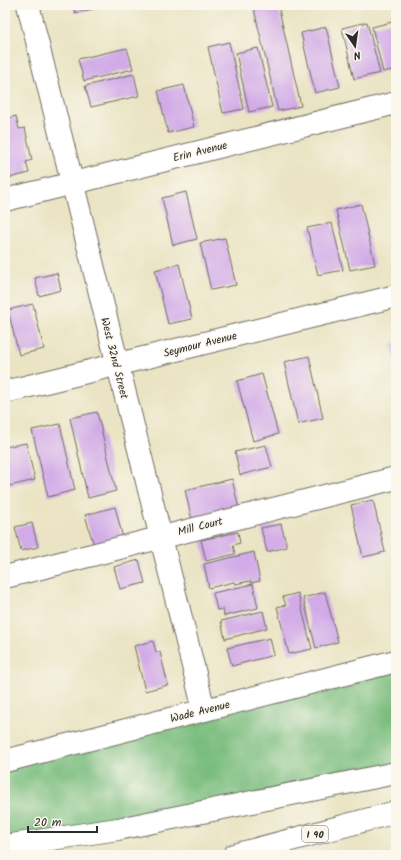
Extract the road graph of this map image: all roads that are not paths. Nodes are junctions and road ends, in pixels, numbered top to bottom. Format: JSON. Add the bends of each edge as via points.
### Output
{"nodes":[{"id":1,"x":28,"y":5,"type":"edge"},
{"id":2,"x":396,"y":103,"type":"edge"},
{"id":3,"x":71,"y":183,"type":"junction"},
{"id":4,"x":5,"y":200,"type":"edge"},
{"id":5,"x":396,"y":296,"type":"edge"},
{"id":6,"x":117,"y":364,"type":"junction"},
{"id":7,"x":5,"y":392,"type":"edge"},
{"id":8,"x":396,"y":478,"type":"edge"},
{"id":9,"x":160,"y":536,"type":"junction"},
{"id":10,"x":5,"y":576,"type":"edge"},
{"id":11,"x":396,"y":661,"type":"edge"},
{"id":12,"x":204,"y":710,"type":"junction"},
{"id":13,"x":5,"y":761,"type":"edge"},
{"id":14,"x":396,"y":773,"type":"edge"},
{"id":15,"x":396,"y":812,"type":"edge"},
{"id":16,"x":5,"y":846,"type":"edge"},
{"id":17,"x":234,"y":855,"type":"edge"}],
"edges":[{"from":1,"to":3,"type":"main road","name":"West 32nd Street"},
{"from":2,"to":3,"type":"main road","name":"Erin Avenue"},
{"from":3,"to":4,"type":"main road","name":"Erin Avenue"},
{"from":3,"to":6,"type":"main road","name":"West 32nd Street"},
{"from":5,"to":6,"type":"main road","name":"Seymour Avenue"},
{"from":6,"to":7,"type":"main road","name":"Seymour Avenue"},
{"from":6,"to":9,"type":"main road","name":"West 32nd Street"},
{"from":8,"to":9,"type":"main road","name":"Mill Court"},
{"from":9,"to":10,"type":"main road","name":"Mill Court"},
{"from":9,"to":12,"type":"main road","name":"West 32nd Street"},
{"from":11,"to":12,"type":"main road","name":"Wade Avenue"},
{"from":12,"to":13,"type":"main road","name":"Wade Avenue"},
{"from":14,"to":16,"type":"main road","via":[[118,828]]},
{"from":15,"to":17,"type":"main road","number":"I 90"}]}
